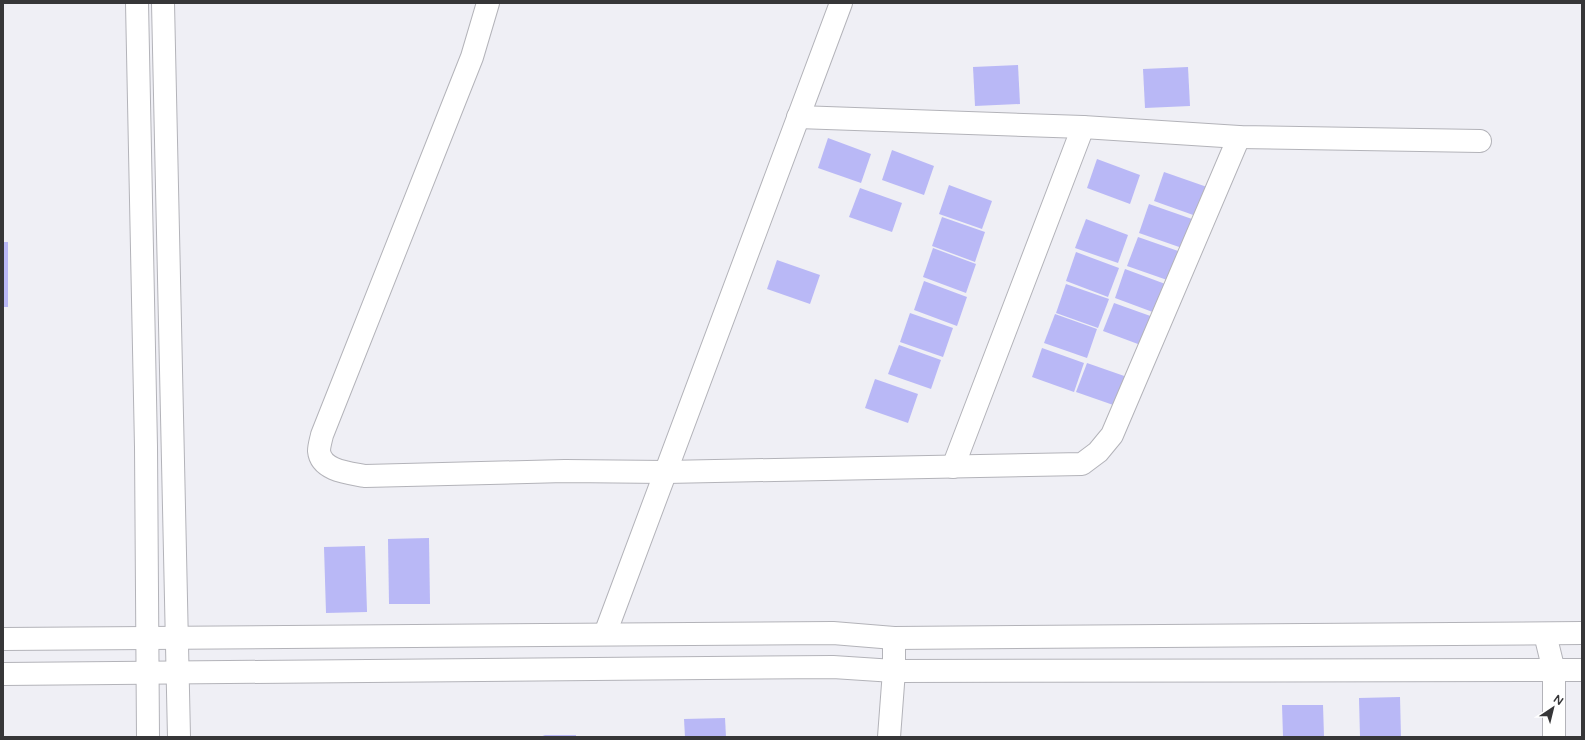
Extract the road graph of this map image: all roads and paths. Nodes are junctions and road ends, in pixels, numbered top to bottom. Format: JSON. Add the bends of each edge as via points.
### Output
{"nodes":[{"id":1,"x":136,"y":3,"type":"edge"},
{"id":2,"x":163,"y":3,"type":"edge"},
{"id":3,"x":488,"y":3,"type":"edge"},
{"id":4,"x":841,"y":3,"type":"edge"},
{"id":5,"x":798,"y":117,"type":"junction"},
{"id":6,"x":1083,"y":128,"type":"junction"},
{"id":7,"x":1239,"y":137,"type":"junction"},
{"id":8,"x":1480,"y":141,"type":"dead end"},
{"id":9,"x":953,"y":467,"type":"junction"},
{"id":10,"x":666,"y":472,"type":"junction"},
{"id":11,"x":1582,"y":633,"type":"edge"},
{"id":12,"x":605,"y":634,"type":"junction"},
{"id":13,"x":1545,"y":634,"type":"junction"},
{"id":14,"x":148,"y":638,"type":"junction"},
{"id":15,"x":176,"y":638,"type":"junction"},
{"id":16,"x":894,"y":638,"type":"junction"},
{"id":17,"x":3,"y":639,"type":"edge"},
{"id":18,"x":1582,"y":670,"type":"edge"},
{"id":19,"x":894,"y":671,"type":"junction"},
{"id":20,"x":1554,"y":671,"type":"junction"},
{"id":21,"x":148,"y":672,"type":"junction"},
{"id":22,"x":177,"y":672,"type":"junction"},
{"id":23,"x":3,"y":674,"type":"edge"},
{"id":24,"x":148,"y":737,"type":"edge"},
{"id":25,"x":179,"y":737,"type":"edge"},
{"id":26,"x":890,"y":737,"type":"edge"},
{"id":27,"x":1554,"y":737,"type":"edge"}],
"edges":[{"from":1,"to":14,"type":"street"},
{"from":2,"to":15,"type":"street"},
{"from":3,"to":10,"type":"street","via":[[472,57],[322,435],[319,452],[326,464],[337,470],[365,476],[565,471]]},
{"from":4,"to":5,"type":"street"},
{"from":5,"to":6,"type":"street"},
{"from":5,"to":10,"type":"street"},
{"from":6,"to":7,"type":"street"},
{"from":6,"to":9,"type":"street"},
{"from":7,"to":8,"type":"street"},
{"from":7,"to":9,"type":"street","via":[[1112,435],[1098,452],[1082,464]]},
{"from":9,"to":10,"type":"street"},
{"from":10,"to":12,"type":"street"},
{"from":11,"to":13,"type":"street"},
{"from":12,"to":15,"type":"street"},
{"from":12,"to":16,"type":"street","via":[[833,633]]},
{"from":13,"to":16,"type":"street"},
{"from":13,"to":20,"type":"street"},
{"from":14,"to":15,"type":"street"},
{"from":14,"to":17,"type":"street"},
{"from":14,"to":21,"type":"street"},
{"from":15,"to":22,"type":"street"},
{"from":16,"to":19,"type":"street"},
{"from":18,"to":20,"type":"street"},
{"from":19,"to":20,"type":"street"},
{"from":19,"to":22,"type":"street","via":[[833,667]]},
{"from":19,"to":26,"type":"street"},
{"from":20,"to":27,"type":"street"},
{"from":21,"to":22,"type":"street"},
{"from":21,"to":23,"type":"street"},
{"from":21,"to":24,"type":"street"},
{"from":22,"to":25,"type":"street"}]}
